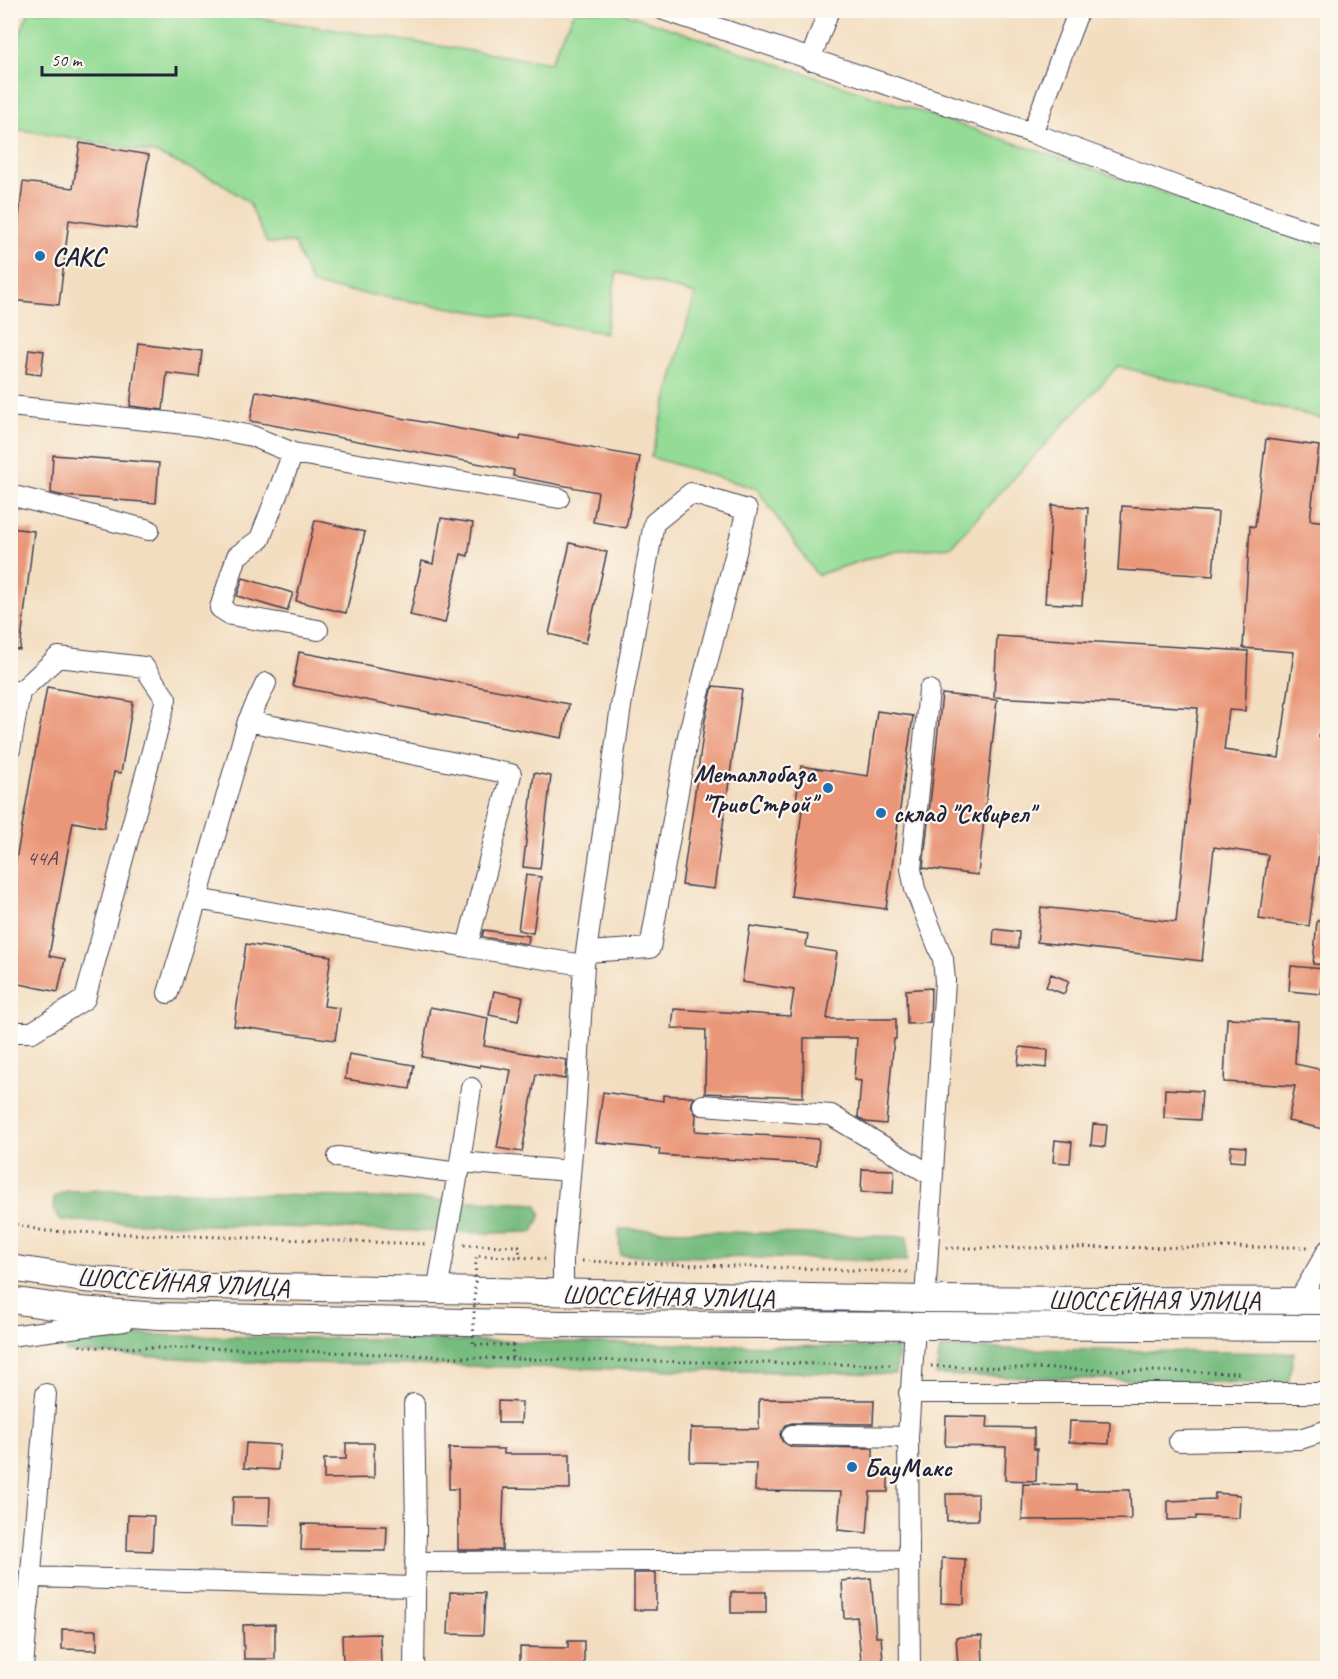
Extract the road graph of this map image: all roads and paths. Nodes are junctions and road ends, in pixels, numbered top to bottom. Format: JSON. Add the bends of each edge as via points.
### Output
{"nodes":[{"id":1,"x":664,"y":10,"type":"edge"},
{"id":2,"x":829,"y":10,"type":"edge"},
{"id":3,"x":1078,"y":10,"type":"edge"},
{"id":4,"x":810,"y":60,"type":"junction"},
{"id":5,"x":1032,"y":133,"type":"junction"},
{"id":6,"x":1328,"y":236,"type":"edge"},
{"id":7,"x":10,"y":405,"type":"edge"},
{"id":8,"x":293,"y":453,"type":"junction"},
{"id":9,"x":10,"y":495,"type":"edge"},
{"id":10,"x":559,"y":498,"type":"dead end"},
{"id":11,"x":149,"y":530,"type":"dead end"},
{"id":12,"x":318,"y":630,"type":"dead end"},
{"id":13,"x":266,"y":683,"type":"dead end"},
{"id":14,"x":929,"y":690,"type":"dead end"},
{"id":15,"x":15,"y":691,"type":"edge"},
{"id":16,"x":249,"y":721,"type":"junction"},
{"id":17,"x":10,"y":750,"type":"edge"},
{"id":18,"x":197,"y":899,"type":"junction"},
{"id":19,"x":467,"y":947,"type":"junction"},
{"id":20,"x":585,"y":958,"type":"junction"},
{"id":21,"x":168,"y":993,"type":"dead end"},
{"id":22,"x":10,"y":1032,"type":"edge"},
{"id":23,"x":471,"y":1088,"type":"dead end"},
{"id":24,"x":703,"y":1105,"type":"dead end"},
{"id":25,"x":338,"y":1157,"type":"dead end"},
{"id":26,"x":459,"y":1168,"type":"junction"},
{"id":27,"x":570,"y":1171,"type":"junction"},
{"id":28,"x":932,"y":1175,"type":"junction"},
{"id":29,"x":1323,"y":1248,"type":"edge"},
{"id":30,"x":520,"y":1257,"type":"dead end"},
{"id":31,"x":926,"y":1260,"type":"junction"},
{"id":32,"x":10,"y":1268,"type":"edge"},
{"id":33,"x":907,"y":1273,"type":"dead end"},
{"id":34,"x":437,"y":1291,"type":"junction"},
{"id":35,"x":563,"y":1294,"type":"junction"},
{"id":36,"x":925,"y":1299,"type":"junction"},
{"id":37,"x":10,"y":1300,"type":"edge"},
{"id":38,"x":1299,"y":1300,"type":"junction"},
{"id":39,"x":1328,"y":1301,"type":"edge"},
{"id":40,"x":158,"y":1316,"type":"junction"},
{"id":41,"x":915,"y":1326,"type":"junction"},
{"id":42,"x":1328,"y":1328,"type":"edge"},
{"id":43,"x":62,"y":1329,"type":"junction"},
{"id":44,"x":10,"y":1336,"type":"edge"},
{"id":45,"x":512,"y":1359,"type":"junction"},
{"id":46,"x":911,"y":1365,"type":"junction"},
{"id":47,"x":1244,"y":1373,"type":"dead end"},
{"id":48,"x":1328,"y":1393,"type":"edge"},
{"id":49,"x":46,"y":1394,"type":"dead end"},
{"id":50,"x":909,"y":1394,"type":"junction"},
{"id":51,"x":414,"y":1404,"type":"dead end"},
{"id":52,"x":1328,"y":1430,"type":"edge"},
{"id":53,"x":792,"y":1435,"type":"dead end"},
{"id":54,"x":908,"y":1437,"type":"junction"},
{"id":55,"x":1179,"y":1442,"type":"dead end"},
{"id":56,"x":909,"y":1560,"type":"junction"},
{"id":57,"x":415,"y":1562,"type":"junction"},
{"id":58,"x":31,"y":1577,"type":"junction"},
{"id":59,"x":415,"y":1587,"type":"junction"},
{"id":60,"x":20,"y":1600,"type":"edge"},
{"id":61,"x":23,"y":1668,"type":"edge"},
{"id":62,"x":414,"y":1668,"type":"edge"},
{"id":63,"x":910,"y":1668,"type":"edge"}],
"edges":[{"from":1,"to":4,"type":"street"},
{"from":2,"to":4,"type":"street"},
{"from":3,"to":5,"type":"street"},
{"from":4,"to":5,"type":"street"},
{"from":5,"to":6,"type":"street"},
{"from":7,"to":8,"type":"street","via":[[195,425],[252,436]]},
{"from":8,"to":10,"type":"street"},
{"from":8,"to":12,"type":"street","via":[[260,538],[237,556],[220,608],[231,615]]},
{"from":9,"to":11,"type":"street"},
{"from":13,"to":16,"type":"street"},
{"from":14,"to":28,"type":"street","via":[[911,869],[943,959],[945,981]]},
{"from":15,"to":17,"type":"street"},
{"from":15,"to":22,"type":"street","via":[[58,657],[144,667],[166,699],[85,999],[32,1032]]},
{"from":16,"to":18,"type":"street"},
{"from":16,"to":19,"type":"street","via":[[511,774]]},
{"from":18,"to":19,"type":"street"},
{"from":18,"to":21,"type":"street"},
{"from":19,"to":20,"type":"street"},
{"from":20,"to":20,"type":"street","via":[[621,706],[654,524],[691,493],[747,510],[688,736],[650,948]]},
{"from":20,"to":27,"type":"street"},
{"from":23,"to":26,"type":"street"},
{"from":24,"to":28,"type":"street","via":[[831,1115]]},
{"from":25,"to":26,"type":"street"},
{"from":26,"to":27,"type":"street"},
{"from":26,"to":34,"type":"street"},
{"from":27,"to":35,"type":"street"},
{"from":28,"to":31,"type":"street"},
{"from":29,"to":31,"type":"path","via":[[946,1248]]},
{"from":29,"to":38,"type":"street"},
{"from":30,"to":45,"type":"path","bridge":true,"via":[[476,1256],[473,1345],[513,1345]]},
{"from":31,"to":33,"type":"path"},
{"from":31,"to":36,"type":"street"},
{"from":32,"to":34,"type":"main road","name":"ШОССЕЙНАЯ УЛИЦА","via":[[147,1285]]},
{"from":34,"to":35,"type":"main road","name":"ШОССЕЙНАЯ УЛИЦА"},
{"from":35,"to":36,"type":"main road","name":"ШОССЕЙНАЯ УЛИЦА"},
{"from":36,"to":38,"type":"main road","name":"ШОССЕЙНАЯ УЛИЦА"},
{"from":37,"to":40,"type":"main road","name":"ШОССЕЙНАЯ УЛИЦА"},
{"from":38,"to":39,"type":"main road","name":"ШОССЕЙНАЯ УЛИЦА"},
{"from":40,"to":41,"type":"main road","name":"ШОССЕЙНАЯ УЛИЦА"},
{"from":40,"to":43,"type":"street"},
{"from":41,"to":42,"type":"main road","name":"ШОССЕЙНАЯ УЛИЦА"},
{"from":41,"to":46,"type":"street"},
{"from":43,"to":44,"type":"street"},
{"from":43,"to":45,"type":"path","via":[[81,1347]]},
{"from":45,"to":46,"type":"path"},
{"from":46,"to":47,"type":"path"},
{"from":46,"to":50,"type":"street"},
{"from":48,"to":50,"type":"street"},
{"from":49,"to":58,"type":"street"},
{"from":50,"to":54,"type":"street"},
{"from":51,"to":57,"type":"street"},
{"from":52,"to":55,"type":"street","via":[[1300,1439]]},
{"from":53,"to":54,"type":"street"},
{"from":54,"to":56,"type":"street"},
{"from":56,"to":57,"type":"street"},
{"from":56,"to":63,"type":"street"},
{"from":57,"to":59,"type":"street"},
{"from":58,"to":59,"type":"street"},
{"from":58,"to":60,"type":"street"},
{"from":59,"to":62,"type":"street"},
{"from":60,"to":61,"type":"street"}]}
